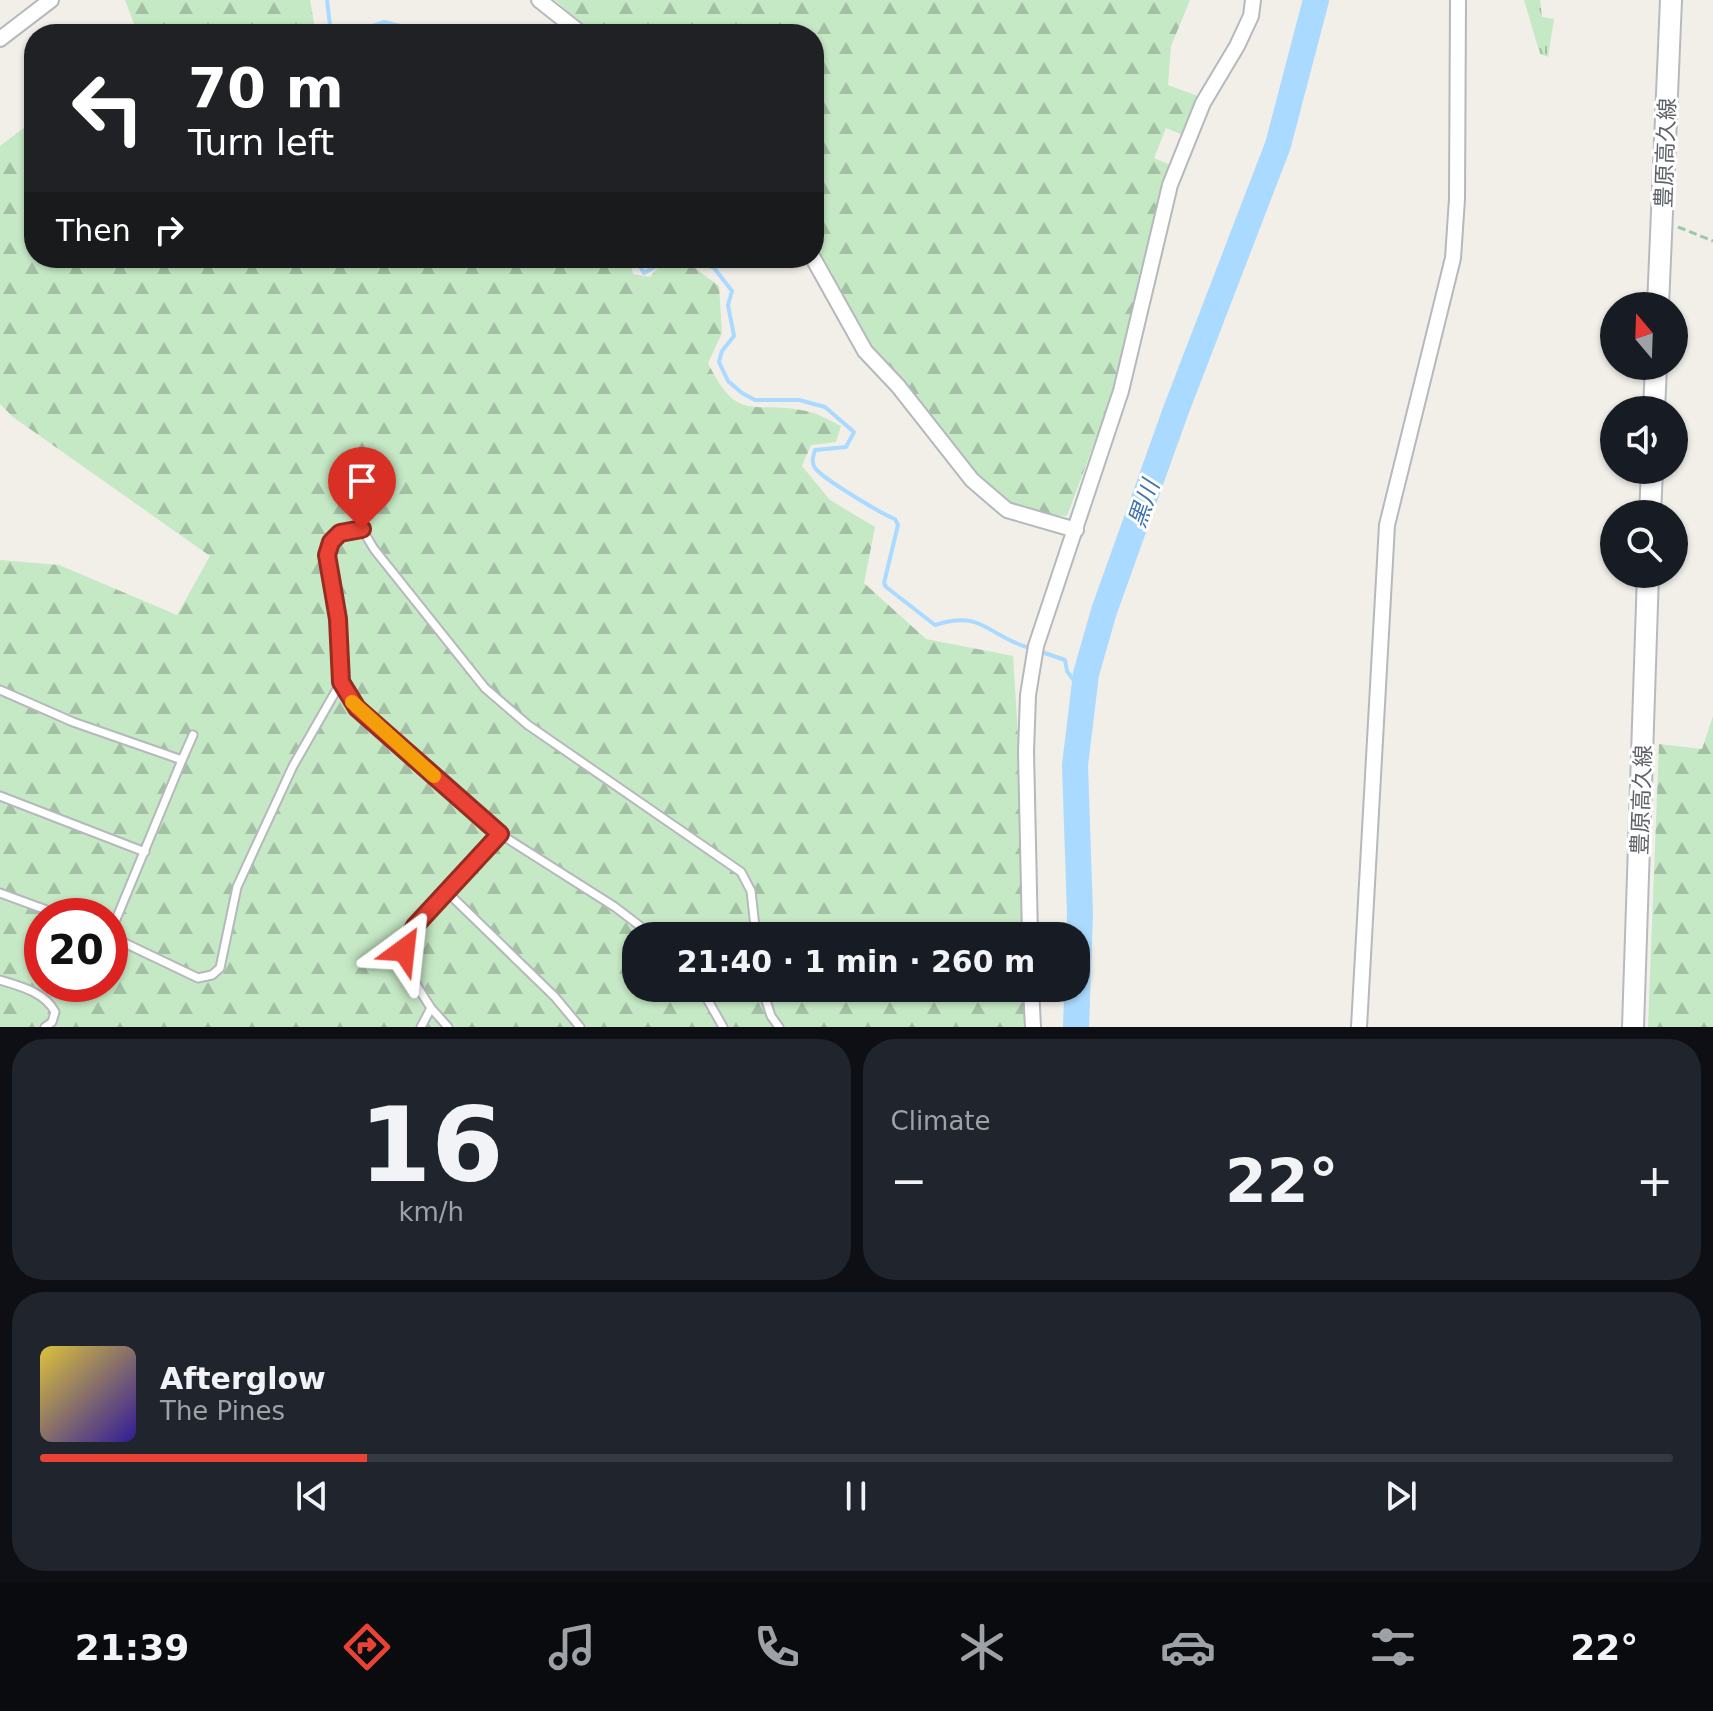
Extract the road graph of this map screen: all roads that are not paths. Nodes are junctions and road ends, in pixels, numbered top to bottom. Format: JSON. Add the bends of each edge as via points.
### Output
{"nodes":[{"id":1,"x":51,"y":0,"type":"edge"},
{"id":2,"x":539,"y":0,"type":"edge"},
{"id":3,"x":1253,"y":0,"type":"edge"},
{"id":4,"x":1458,"y":0,"type":"edge"},
{"id":5,"x":1671,"y":0,"type":"edge"},
{"id":6,"x":569,"y":24,"type":"edge"},
{"id":7,"x":0,"y":39,"type":"edge"},
{"id":8,"x":819,"y":268,"type":"edge"},
{"id":9,"x":1659,"y":292,"type":"edge"},
{"id":10,"x":1076,"y":530,"type":"junction"},
{"id":11,"x":1648,"y":588,"type":"edge"},
{"id":12,"x":341,"y":682,"type":"junction"},
{"id":13,"x":0,"y":690,"type":"edge"},
{"id":14,"x":193,"y":735,"type":"dead end"},
{"id":15,"x":182,"y":760,"type":"junction"},
{"id":16,"x":0,"y":796,"type":"edge"},
{"id":17,"x":500,"y":834,"type":"junction"},
{"id":18,"x":145,"y":852,"type":"junction"},
{"id":19,"x":446,"y":891,"type":"junction"},
{"id":20,"x":0,"y":893,"type":"edge"},
{"id":21,"x":126,"y":898,"type":"edge"},
{"id":22,"x":24,"y":902,"type":"edge"},
{"id":23,"x":635,"y":922,"type":"edge"},
{"id":24,"x":754,"y":922,"type":"edge"},
{"id":25,"x":1030,"y":922,"type":"edge"},
{"id":26,"x":128,"y":944,"type":"edge"},
{"id":27,"x":0,"y":980,"type":"edge"},
{"id":28,"x":709,"y":1002,"type":"edge"},
{"id":29,"x":766,"y":1002,"type":"edge"},
{"id":30,"x":1032,"y":1002,"type":"edge"},
{"id":31,"x":431,"y":1008,"type":"junction"},
{"id":32,"x":45,"y":1027,"type":"edge"},
{"id":33,"x":421,"y":1027,"type":"edge"},
{"id":34,"x":448,"y":1027,"type":"edge"},
{"id":35,"x":580,"y":1027,"type":"edge"},
{"id":36,"x":723,"y":1027,"type":"edge"},
{"id":37,"x":779,"y":1027,"type":"edge"},
{"id":38,"x":1033,"y":1027,"type":"edge"},
{"id":39,"x":1359,"y":1027,"type":"edge"},
{"id":40,"x":1633,"y":1027,"type":"edge"}],
"edges":[{"from":1,"to":7,"type":"street"},
{"from":2,"to":6,"type":"street"},
{"from":3,"to":10,"type":"street","via":[[1242,36],[1203,103],[1170,185],[1131,353]]},
{"from":4,"to":39,"type":"street","via":[[1453,258],[1387,525]]},
{"from":5,"to":9,"type":"main road","name":"豊原高久線"},
{"from":8,"to":10,"type":"street","via":[[865,351],[972,480],[1007,510]]},
{"from":10,"to":25,"type":"street","via":[[1036,646],[1028,695]]},
{"from":11,"to":40,"type":"main road","name":"豊原高久線"},
{"from":12,"to":17,"type":"lane","via":[[357,708]]},
{"from":12,"to":24,"type":"lane","via":[[327,555],[340,533],[362,529],[485,688],[528,725],[741,872],[751,891]]},
{"from":12,"to":26,"type":"lane","via":[[298,755],[237,887],[220,968],[198,978]]},
{"from":13,"to":15,"type":"lane"},
{"from":14,"to":15,"type":"lane"},
{"from":15,"to":18,"type":"lane"},
{"from":16,"to":18,"type":"lane"},
{"from":17,"to":19,"type":"lane"},
{"from":17,"to":23,"type":"lane"},
{"from":18,"to":21,"type":"lane"},
{"from":19,"to":31,"type":"lane","via":[[415,926],[404,950]]},
{"from":19,"to":35,"type":"lane"},
{"from":20,"to":22,"type":"lane"},
{"from":27,"to":32,"type":"lane","via":[[50,1003],[55,1012]]},
{"from":28,"to":36,"type":"lane"},
{"from":29,"to":37,"type":"lane"},
{"from":30,"to":38,"type":"street"},
{"from":31,"to":33,"type":"lane"},
{"from":31,"to":34,"type":"lane"}]}
